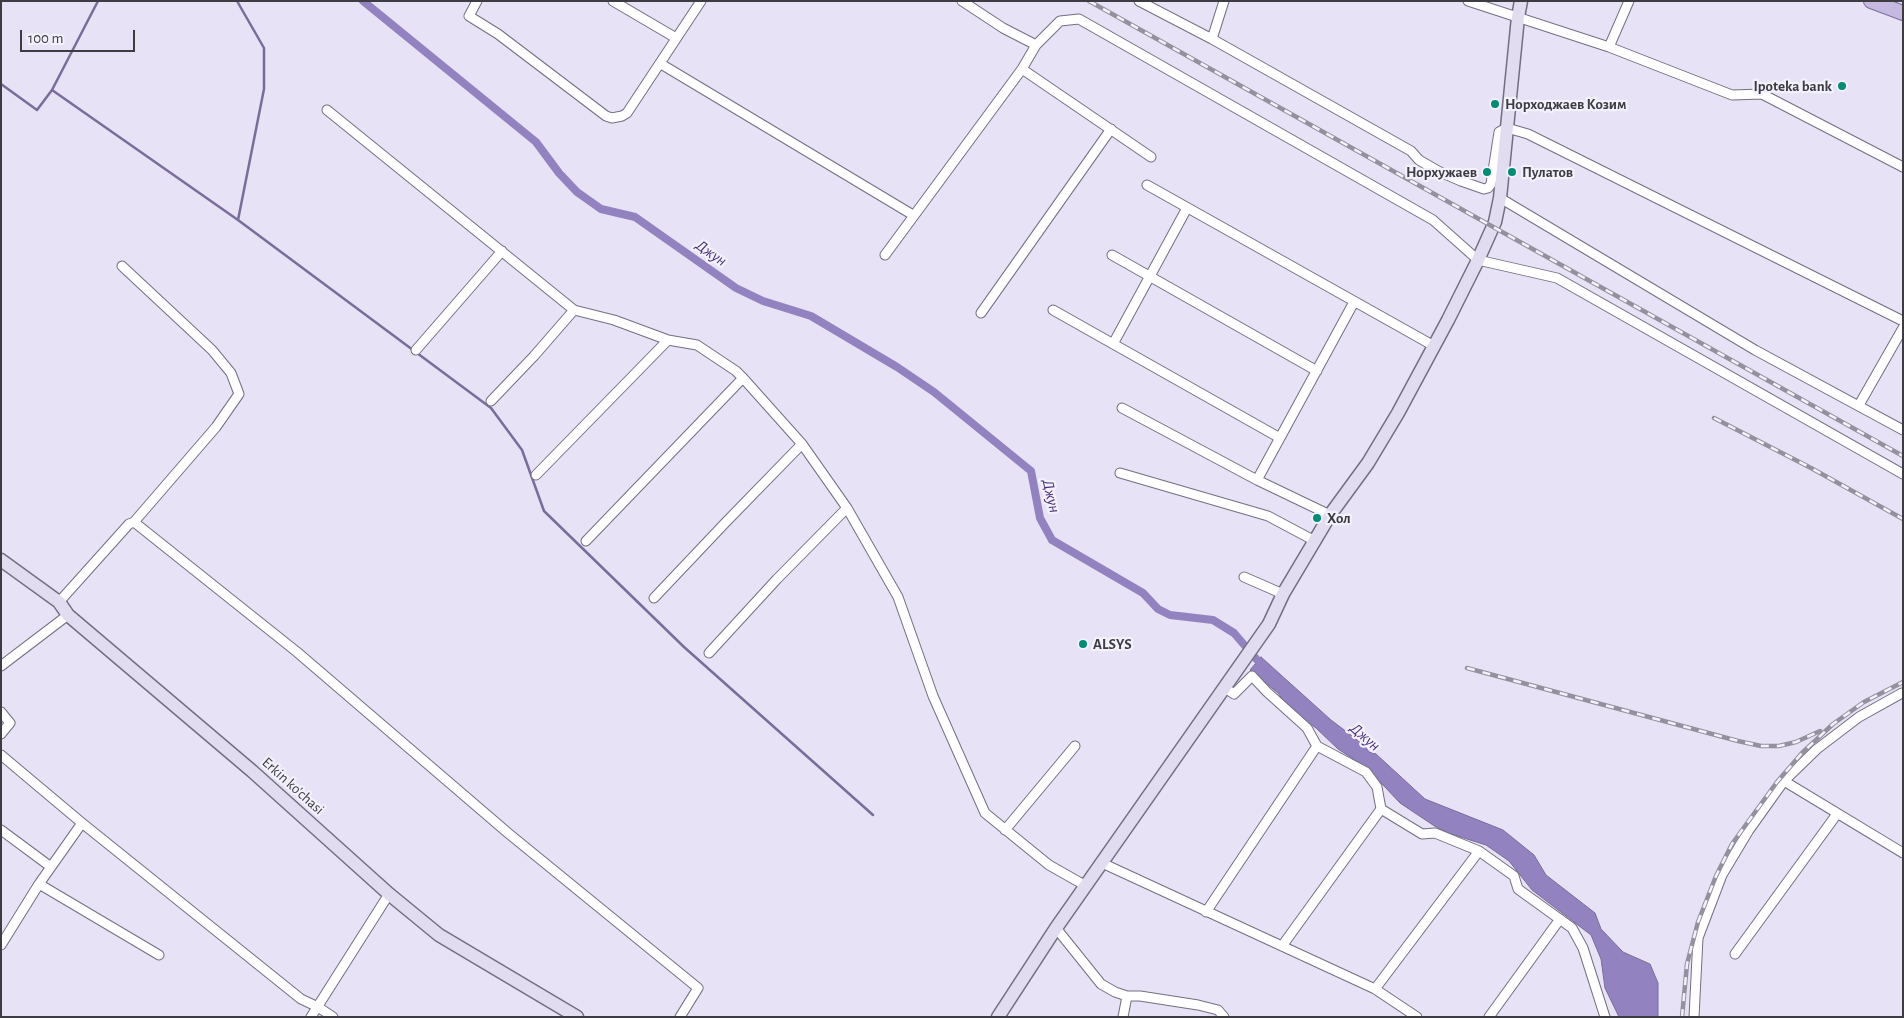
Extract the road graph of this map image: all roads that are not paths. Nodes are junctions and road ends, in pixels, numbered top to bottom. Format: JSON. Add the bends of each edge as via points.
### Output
{"nodes":[{"id":1,"x":477,"y":1,"type":"edge"},
{"id":2,"x":613,"y":1,"type":"edge"},
{"id":3,"x":701,"y":1,"type":"edge"},
{"id":4,"x":962,"y":1,"type":"edge"},
{"id":5,"x":1139,"y":1,"type":"edge"},
{"id":6,"x":1224,"y":1,"type":"edge"},
{"id":7,"x":1468,"y":1,"type":"edge"},
{"id":8,"x":1521,"y":1,"type":"edge"},
{"id":9,"x":1629,"y":1,"type":"edge"},
{"id":10,"x":1872,"y":1,"type":"edge"},
{"id":11,"x":1903,"y":13,"type":"edge"},
{"id":12,"x":1518,"y":17,"type":"junction"},
{"id":13,"x":676,"y":38,"type":"junction"},
{"id":14,"x":1212,"y":39,"type":"junction"},
{"id":15,"x":1036,"y":45,"type":"junction"},
{"id":16,"x":1609,"y":47,"type":"junction"},
{"id":17,"x":661,"y":64,"type":"junction"},
{"id":18,"x":1022,"y":69,"type":"junction"},
{"id":19,"x":327,"y":110,"type":"dead end"},
{"id":20,"x":1507,"y":128,"type":"junction"},
{"id":21,"x":1111,"y":129,"type":"junction"},
{"id":22,"x":1150,"y":157,"type":"dead end"},
{"id":23,"x":1902,"y":165,"type":"edge"},
{"id":24,"x":1147,"y":185,"type":"dead end"},
{"id":25,"x":1500,"y":198,"type":"junction"},
{"id":26,"x":1187,"y":208,"type":"junction"},
{"id":27,"x":913,"y":215,"type":"junction"},
{"id":28,"x":502,"y":251,"type":"junction"},
{"id":29,"x":885,"y":255,"type":"dead end"},
{"id":30,"x":1112,"y":255,"type":"dead end"},
{"id":31,"x":1478,"y":260,"type":"junction"},
{"id":32,"x":122,"y":266,"type":"dead end"},
{"id":33,"x":1148,"y":276,"type":"junction"},
{"id":34,"x":1354,"y":302,"type":"junction"},
{"id":35,"x":574,"y":310,"type":"junction"},
{"id":36,"x":1053,"y":310,"type":"dead end"},
{"id":37,"x":981,"y":313,"type":"dead end"},
{"id":38,"x":1903,"y":321,"type":"edge"},
{"id":39,"x":1903,"y":328,"type":"edge"},
{"id":40,"x":668,"y":340,"type":"junction"},
{"id":41,"x":1114,"y":344,"type":"junction"},
{"id":42,"x":1434,"y":346,"type":"junction"},
{"id":43,"x":416,"y":350,"type":"dead end"},
{"id":44,"x":1317,"y":371,"type":"junction"},
{"id":45,"x":743,"y":378,"type":"junction"},
{"id":46,"x":491,"y":401,"type":"dead end"},
{"id":47,"x":1859,"y":406,"type":"junction"},
{"id":48,"x":1122,"y":408,"type":"dead end"},
{"id":49,"x":1903,"y":430,"type":"edge"},
{"id":50,"x":1280,"y":438,"type":"junction"},
{"id":51,"x":802,"y":444,"type":"junction"},
{"id":52,"x":1120,"y":473,"type":"dead end"},
{"id":53,"x":1903,"y":474,"type":"edge"},
{"id":54,"x":536,"y":475,"type":"dead end"},
{"id":55,"x":1257,"y":480,"type":"junction"},
{"id":56,"x":847,"y":508,"type":"junction"},
{"id":57,"x":1330,"y":515,"type":"junction"},
{"id":58,"x":134,"y":522,"type":"junction"},
{"id":59,"x":586,"y":541,"type":"dead end"},
{"id":60,"x":1315,"y":541,"type":"junction"},
{"id":61,"x":1,"y":560,"type":"edge"},
{"id":62,"x":1244,"y":577,"type":"dead end"},
{"id":63,"x":1283,"y":594,"type":"junction"},
{"id":64,"x":654,"y":598,"type":"dead end"},
{"id":65,"x":59,"y":602,"type":"junction"},
{"id":66,"x":68,"y":615,"type":"junction"},
{"id":67,"x":709,"y":653,"type":"dead end"},
{"id":68,"x":1,"y":666,"type":"edge"},
{"id":69,"x":1225,"y":688,"type":"junction"},
{"id":70,"x":1902,"y":693,"type":"edge"},
{"id":71,"x":1,"y":712,"type":"edge"},
{"id":72,"x":1,"y":734,"type":"edge"},
{"id":73,"x":1075,"y":746,"type":"dead end"},
{"id":74,"x":1316,"y":746,"type":"junction"},
{"id":75,"x":1,"y":755,"type":"edge"},
{"id":76,"x":1784,"y":781,"type":"junction"},
{"id":77,"x":1381,"y":809,"type":"junction"},
{"id":78,"x":1838,"y":814,"type":"junction"},
{"id":79,"x":82,"y":823,"type":"junction"},
{"id":80,"x":1,"y":830,"type":"edge"},
{"id":81,"x":1005,"y":830,"type":"junction"},
{"id":82,"x":1479,"y":851,"type":"junction"},
{"id":83,"x":1903,"y":853,"type":"edge"},
{"id":84,"x":1102,"y":863,"type":"junction"},
{"id":85,"x":51,"y":867,"type":"junction"},
{"id":86,"x":39,"y":884,"type":"junction"},
{"id":87,"x":1086,"y":886,"type":"junction"},
{"id":88,"x":389,"y":894,"type":"junction"},
{"id":89,"x":1206,"y":912,"type":"junction"},
{"id":90,"x":1560,"y":919,"type":"junction"},
{"id":91,"x":1056,"y":928,"type":"junction"},
{"id":92,"x":1,"y":945,"type":"edge"},
{"id":93,"x":1282,"y":946,"type":"junction"},
{"id":94,"x":1735,"y":954,"type":"dead end"},
{"id":95,"x":158,"y":955,"type":"dead end"},
{"id":96,"x":1375,"y":989,"type":"junction"},
{"id":97,"x":1127,"y":996,"type":"junction"},
{"id":98,"x":318,"y":1007,"type":"junction"},
{"id":99,"x":1603,"y":1016,"type":"edge"},
{"id":100,"x":311,"y":1017,"type":"edge"},
{"id":101,"x":333,"y":1017,"type":"edge"},
{"id":102,"x":577,"y":1017,"type":"edge"},
{"id":103,"x":680,"y":1017,"type":"edge"},
{"id":104,"x":998,"y":1017,"type":"edge"},
{"id":105,"x":1122,"y":1017,"type":"edge"},
{"id":106,"x":1224,"y":1017,"type":"edge"},
{"id":107,"x":1417,"y":1017,"type":"edge"},
{"id":108,"x":1490,"y":1017,"type":"edge"},
{"id":109,"x":1694,"y":1017,"type":"edge"}],
"edges":[{"from":1,"to":17,"type":"street","via":[[469,16],[498,34],[606,116],[617,117],[627,113]]},
{"from":2,"to":13,"type":"street"},
{"from":3,"to":13,"type":"street"},
{"from":4,"to":15,"type":"street","via":[[1002,28]]},
{"from":5,"to":14,"type":"street"},
{"from":6,"to":14,"type":"street"},
{"from":7,"to":12,"type":"street"},
{"from":8,"to":12,"type":"main road"},
{"from":9,"to":16,"type":"street"},
{"from":10,"to":11,"type":"main road"},
{"from":12,"to":16,"type":"street"},
{"from":12,"to":20,"type":"main road"},
{"from":13,"to":17,"type":"street"},
{"from":14,"to":20,"type":"street","via":[[1411,151],[1438,171],[1484,189],[1491,184],[1497,134]]},
{"from":15,"to":18,"type":"street"},
{"from":15,"to":31,"type":"street","via":[[1060,21],[1079,19],[1433,220]]},
{"from":16,"to":23,"type":"street","via":[[1732,95],[1762,94]]},
{"from":17,"to":27,"type":"street"},
{"from":18,"to":21,"type":"street"},
{"from":18,"to":27,"type":"street"},
{"from":19,"to":28,"type":"street"},
{"from":20,"to":25,"type":"main road"},
{"from":20,"to":38,"type":"street","via":[[1537,139]]},
{"from":21,"to":22,"type":"street"},
{"from":21,"to":37,"type":"street"},
{"from":24,"to":26,"type":"street"},
{"from":25,"to":31,"type":"main road","via":[[1495,222]]},
{"from":25,"to":47,"type":"street","via":[[1756,350]]},
{"from":26,"to":33,"type":"street"},
{"from":26,"to":34,"type":"street"},
{"from":27,"to":29,"type":"street"},
{"from":28,"to":35,"type":"street"},
{"from":28,"to":43,"type":"street"},
{"from":30,"to":33,"type":"street"},
{"from":31,"to":42,"type":"main road"},
{"from":31,"to":53,"type":"street","via":[[1557,278]]},
{"from":32,"to":58,"type":"street","via":[[212,350],[231,373],[239,394],[216,427]]},
{"from":33,"to":41,"type":"street"},
{"from":33,"to":44,"type":"street"},
{"from":34,"to":42,"type":"street"},
{"from":34,"to":44,"type":"street"},
{"from":35,"to":40,"type":"street","via":[[614,320]]},
{"from":35,"to":46,"type":"street"},
{"from":36,"to":41,"type":"street"},
{"from":39,"to":47,"type":"street"},
{"from":40,"to":45,"type":"street","via":[[697,345]]},
{"from":40,"to":54,"type":"street"},
{"from":41,"to":50,"type":"street"},
{"from":42,"to":57,"type":"main road","via":[[1368,464]]},
{"from":44,"to":50,"type":"street"},
{"from":45,"to":51,"type":"street"},
{"from":45,"to":59,"type":"street"},
{"from":47,"to":49,"type":"street"},
{"from":48,"to":55,"type":"street"},
{"from":50,"to":55,"type":"street"},
{"from":51,"to":56,"type":"street"},
{"from":51,"to":64,"type":"street"},
{"from":52,"to":60,"type":"street","via":[[1268,516]]},
{"from":55,"to":57,"type":"street"},
{"from":56,"to":67,"type":"street"},
{"from":56,"to":81,"type":"street","via":[[898,597],[933,696],[985,813]]},
{"from":57,"to":60,"type":"main road"},
{"from":58,"to":65,"type":"street"},
{"from":58,"to":103,"type":"street","via":[[297,652],[508,833],[698,988]]},
{"from":60,"to":63,"type":"main road"},
{"from":61,"to":65,"type":"main road","name":"Erkin ko'chasi"},
{"from":62,"to":63,"type":"street"},
{"from":63,"to":69,"type":"main road","via":[[1269,624]]},
{"from":65,"to":66,"type":"main road","name":"Erkin ko'chasi"},
{"from":66,"to":68,"type":"street"},
{"from":66,"to":88,"type":"main road","name":"Erkin ko'chasi","via":[[252,770]]},
{"from":69,"to":74,"type":"street","via":[[1234,694],[1252,676],[1307,728]]},
{"from":69,"to":84,"type":"main road"},
{"from":70,"to":76,"type":"street","via":[[1859,717],[1817,749]]},
{"from":71,"to":72,"type":"street","via":[[10,724]]},
{"from":73,"to":81,"type":"street"},
{"from":74,"to":77,"type":"street","via":[[1366,772],[1378,787]]},
{"from":74,"to":89,"type":"street"},
{"from":75,"to":79,"type":"street"},
{"from":76,"to":78,"type":"street"},
{"from":76,"to":109,"type":"street","via":[[1749,830],[1722,876],[1698,938]]},
{"from":77,"to":82,"type":"street","via":[[1422,834],[1435,833]]},
{"from":77,"to":93,"type":"street"},
{"from":78,"to":83,"type":"street"},
{"from":78,"to":94,"type":"street"},
{"from":79,"to":85,"type":"street"},
{"from":79,"to":98,"type":"street","via":[[301,999]]},
{"from":80,"to":85,"type":"street"},
{"from":81,"to":87,"type":"street","via":[[1049,865]]},
{"from":82,"to":90,"type":"street","via":[[1514,876],[1518,889]]},
{"from":82,"to":96,"type":"street"},
{"from":84,"to":87,"type":"main road"},
{"from":84,"to":89,"type":"street"},
{"from":85,"to":86,"type":"street"},
{"from":86,"to":92,"type":"street"},
{"from":86,"to":95,"type":"street"},
{"from":87,"to":91,"type":"main road"},
{"from":88,"to":98,"type":"street"},
{"from":88,"to":102,"type":"main road","name":"Erkin ko'chasi","via":[[440,934]]},
{"from":89,"to":93,"type":"street"},
{"from":90,"to":99,"type":"street","via":[[1572,928],[1583,948]]},
{"from":90,"to":108,"type":"street"},
{"from":91,"to":97,"type":"street","via":[[1101,984]]},
{"from":91,"to":104,"type":"main road"},
{"from":93,"to":96,"type":"street"},
{"from":96,"to":107,"type":"street"},
{"from":97,"to":105,"type":"street"},
{"from":97,"to":106,"type":"street","via":[[1198,1005],[1218,1010]]},
{"from":98,"to":100,"type":"street"},
{"from":98,"to":101,"type":"street"}]}
